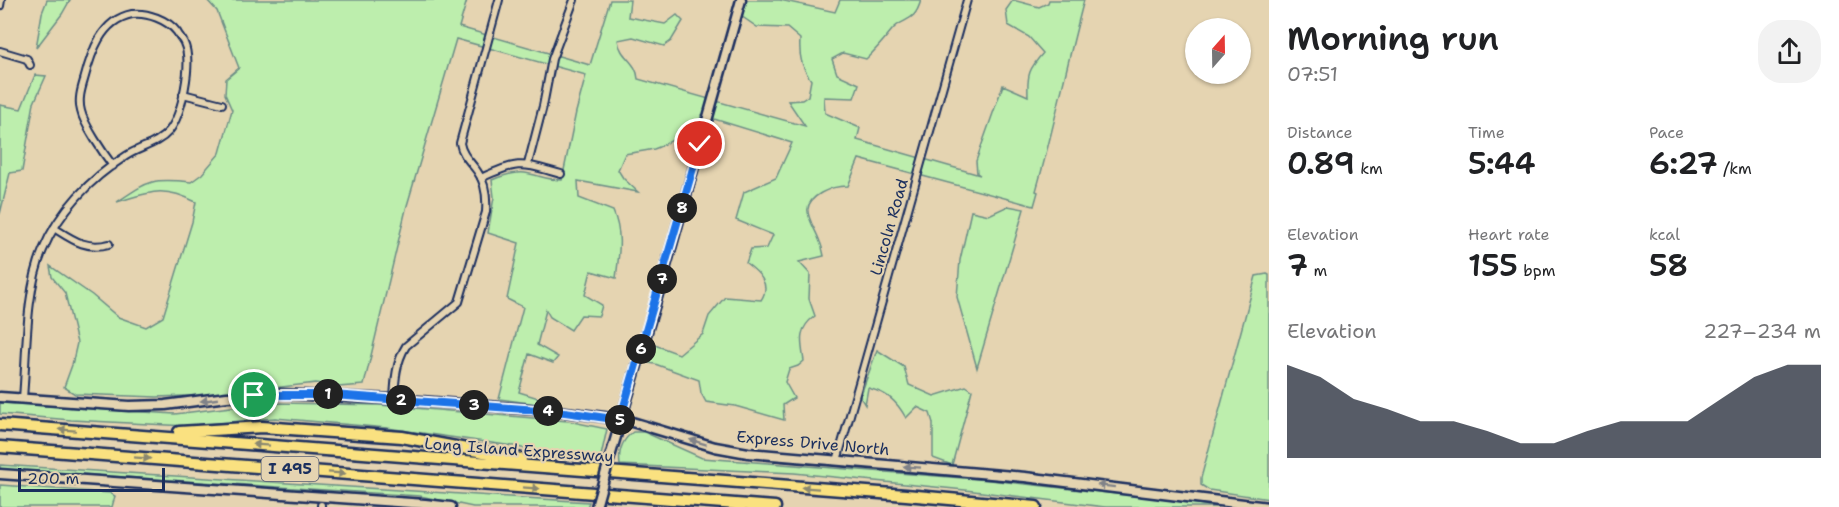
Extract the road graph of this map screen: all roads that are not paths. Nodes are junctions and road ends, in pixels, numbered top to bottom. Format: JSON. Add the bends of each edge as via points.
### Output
{"nodes":[{"id":1,"x":2,"y":0,"type":"edge"},
{"id":2,"x":499,"y":0,"type":"edge"},
{"id":3,"x":574,"y":0,"type":"edge"},
{"id":4,"x":741,"y":0,"type":"edge"},
{"id":5,"x":967,"y":0,"type":"edge"},
{"id":6,"x":0,"y":6,"type":"edge"},
{"id":7,"x":0,"y":51,"type":"edge"},
{"id":8,"x":30,"y":65,"type":"dead end"},
{"id":9,"x":183,"y":94,"type":"junction"},
{"id":10,"x":222,"y":104,"type":"dead end"},
{"id":11,"x":528,"y":164,"type":"junction"},
{"id":12,"x":113,"y":166,"type":"junction"},
{"id":13,"x":561,"y":174,"type":"dead end"},
{"id":14,"x":482,"y":178,"type":"junction"},
{"id":15,"x":54,"y":228,"type":"junction"},
{"id":16,"x":109,"y":244,"type":"dead end"},
{"id":17,"x":0,"y":397,"type":"edge"},
{"id":18,"x":23,"y":398,"type":"junction"},
{"id":19,"x":393,"y":399,"type":"junction"},
{"id":20,"x":620,"y":420,"type":"junction"},
{"id":21,"x":0,"y":425,"type":"edge"},
{"id":22,"x":131,"y":435,"type":"junction"},
{"id":23,"x":0,"y":447,"type":"edge"},
{"id":24,"x":0,"y":454,"type":"edge"},
{"id":25,"x":120,"y":456,"type":"junction"},
{"id":26,"x":837,"y":461,"type":"junction"},
{"id":27,"x":550,"y":468,"type":"junction"},
{"id":28,"x":0,"y":474,"type":"edge"},
{"id":29,"x":451,"y":507,"type":"edge"},
{"id":30,"x":596,"y":507,"type":"edge"},
{"id":31,"x":775,"y":507,"type":"edge"},
{"id":32,"x":1036,"y":507,"type":"edge"},
{"id":33,"x":1268,"y":507,"type":"edge"}],
"edges":[{"from":1,"to":6,"type":"street"},
{"from":2,"to":14,"type":"street","via":[[460,143],[461,151]]},
{"from":3,"to":11,"type":"street","via":[[552,59]]},
{"from":4,"to":20,"type":"main road"},
{"from":5,"to":26,"type":"street","name":"Lincoln Road"},
{"from":7,"to":8,"type":"street","via":[[27,59]]},
{"from":9,"to":10,"type":"street"},
{"from":9,"to":12,"type":"street","via":[[170,130]]},
{"from":9,"to":12,"type":"street","via":[[188,66],[185,44],[172,26],[154,16],[133,14],[112,23],[91,54],[79,97],[81,112]]},
{"from":11,"to":13,"type":"street"},
{"from":11,"to":14,"type":"street","via":[[505,167]]},
{"from":12,"to":15,"type":"street","via":[[91,182]]},
{"from":14,"to":19,"type":"street","via":[[486,212],[462,296],[450,312],[406,346],[396,372]]},
{"from":15,"to":16,"type":"street","via":[[83,244]]},
{"from":15,"to":18,"type":"street","via":[[34,278]]},
{"from":17,"to":18,"type":"main road","name":"Express Drive North"},
{"from":19,"to":18,"type":"main road","name":"Express Drive North","one_way":true,"via":[[280,394],[129,406]]},
{"from":19,"to":20,"type":"main road","name":"Express Drive North"},
{"from":26,"to":20,"type":"main road","name":"Express Drive North","one_way":true,"via":[[735,452]]},
{"from":20,"to":30,"type":"main road","bridge":true},
{"from":22,"to":21,"type":"highway","name":"Long Island Expressway","number":"I 495","one_way":true},
{"from":27,"to":22,"type":"highway","name":"Long Island Expressway","number":"I 495","one_way":true},
{"from":22,"to":27,"type":"highway","via":[[262,427],[402,437],[530,460]]},
{"from":23,"to":25,"type":"highway","number":"I 495"},
{"from":24,"to":25,"type":"highway"},
{"from":25,"to":31,"type":"highway","number":"I 495","one_way":true},
{"from":33,"to":26,"type":"main road","name":"Express Drive North","one_way":true,"via":[[1049,479]]},
{"from":32,"to":27,"type":"highway","name":"Long Island Expressway","number":"I 495","one_way":true},
{"from":28,"to":29,"type":"main road"}]}
